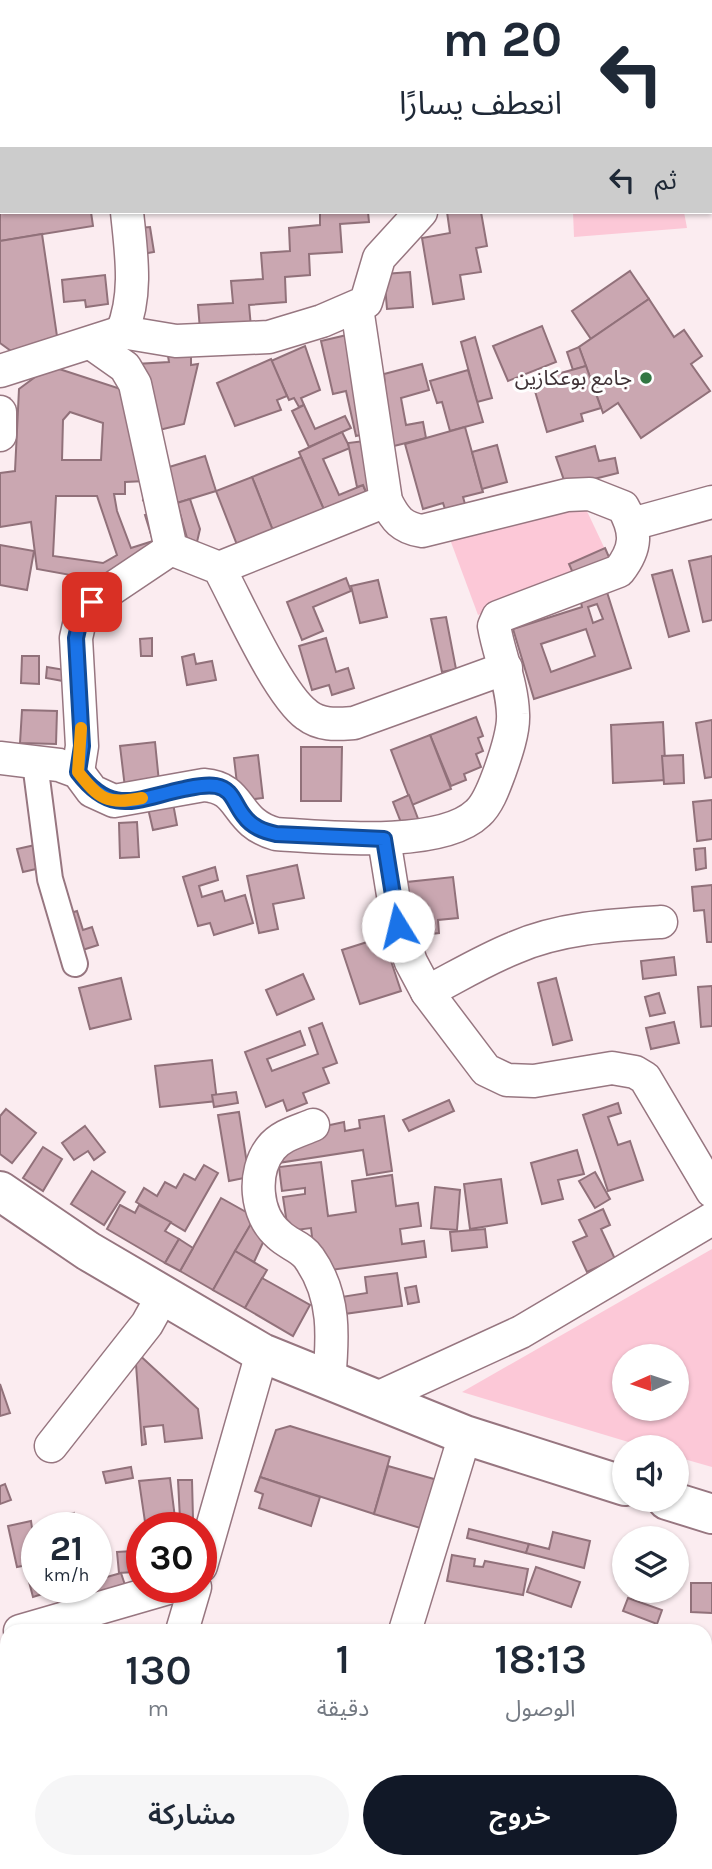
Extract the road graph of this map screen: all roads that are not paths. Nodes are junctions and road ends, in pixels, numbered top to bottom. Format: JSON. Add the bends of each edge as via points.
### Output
{"nodes":[{"id":1,"x":127,"y":214,"type":"edge"},
{"id":2,"x":419,"y":214,"type":"edge"},
{"id":3,"x":357,"y":308,"type":"junction"},
{"id":4,"x":122,"y":332,"type":"junction"},
{"id":5,"x":90,"y":343,"type":"junction"},
{"id":6,"x":0,"y":371,"type":"edge"},
{"id":7,"x":0,"y":412,"type":"edge"},
{"id":8,"x":0,"y":435,"type":"edge"},
{"id":9,"x":386,"y":501,"type":"junction"},
{"id":10,"x":712,"y":502,"type":"edge"},
{"id":11,"x":632,"y":524,"type":"junction"},
{"id":12,"x":171,"y":549,"type":"junction"},
{"id":13,"x":219,"y":568,"type":"junction"},
{"id":14,"x":506,"y":668,"type":"junction"},
{"id":15,"x":0,"y":758,"type":"edge"},
{"id":16,"x":35,"y":763,"type":"junction"},
{"id":17,"x":78,"y":772,"type":"junction"},
{"id":18,"x":384,"y":839,"type":"junction"},
{"id":19,"x":661,"y":922,"type":"dead end"},
{"id":20,"x":75,"y":964,"type":"dead end"},
{"id":21,"x":428,"y":992,"type":"junction"},
{"id":22,"x":313,"y":1125,"type":"dead end"},
{"id":23,"x":0,"y":1191,"type":"edge"},
{"id":24,"x":712,"y":1191,"type":"edge"},
{"id":25,"x":712,"y":1219,"type":"edge"},
{"id":26,"x":162,"y":1297,"type":"junction"},
{"id":27,"x":262,"y":1353,"type":"junction"},
{"id":28,"x":329,"y":1381,"type":"junction"},
{"id":29,"x":375,"y":1399,"type":"junction"},
{"id":30,"x":465,"y":1435,"type":"junction"},
{"id":31,"x":51,"y":1446,"type":"dead end"},
{"id":32,"x":612,"y":1482,"type":"edge"},
{"id":33,"x":689,"y":1507,"type":"edge"},
{"id":34,"x":216,"y":1512,"type":"edge"},
{"id":35,"x":712,"y":1514,"type":"edge"},
{"id":36,"x":126,"y":1600,"type":"edge"},
{"id":37,"x":190,"y":1603,"type":"edge"},
{"id":38,"x":44,"y":1624,"type":"edge"},
{"id":39,"x":184,"y":1624,"type":"edge"},
{"id":40,"x":407,"y":1624,"type":"edge"}],
"edges":[{"from":1,"to":4,"type":"street","via":[[132,288],[131,310]]},
{"from":2,"to":3,"type":"street","via":[[379,258],[369,296]]},
{"from":3,"to":4,"type":"street","via":[[269,337],[176,341]]},
{"from":3,"to":9,"type":"street"},
{"from":4,"to":5,"type":"street"},
{"from":5,"to":6,"type":"street"},
{"from":5,"to":12,"type":"street","via":[[125,367],[135,384]]},
{"from":7,"to":8,"type":"street"},
{"from":9,"to":11,"type":"street","via":[[394,517],[407,528],[422,531],[567,495],[609,499],[623,507]]},
{"from":9,"to":13,"type":"street"},
{"from":10,"to":11,"type":"street"},
{"from":11,"to":14,"type":"street","via":[[631,555],[619,571],[498,617],[494,626]]},
{"from":12,"to":13,"type":"street"},
{"from":12,"to":17,"type":"street","via":[[92,602],[81,616],[76,638],[82,746]]},
{"from":13,"to":14,"type":"street","via":[[285,691],[308,716],[328,724],[354,723]]},
{"from":14,"to":18,"type":"street","via":[[513,716],[501,768],[478,814],[440,832]]},
{"from":15,"to":16,"type":"street"},
{"from":16,"to":17,"type":"street"},
{"from":16,"to":20,"type":"street","via":[[50,879]]},
{"from":17,"to":18,"type":"street","via":[[92,791],[114,801],[218,786],[231,793],[244,817],[258,829],[276,834]]},
{"from":18,"to":21,"type":"street","via":[[398,926]]},
{"from":19,"to":21,"type":"street","via":[[557,934],[515,947]]},
{"from":21,"to":24,"type":"street","via":[[486,1070],[507,1080],[534,1081],[612,1068],[645,1079]]},
{"from":22,"to":28,"type":"street","via":[[272,1146],[262,1163],[258,1189],[264,1215],[278,1235],[309,1257],[326,1294],[333,1328]]},
{"from":23,"to":26,"type":"street"},
{"from":25,"to":29,"type":"street","via":[[521,1332]]},
{"from":26,"to":27,"type":"street"},
{"from":26,"to":31,"type":"street","via":[[147,1324]]},
{"from":27,"to":28,"type":"street"},
{"from":27,"to":34,"type":"street"},
{"from":28,"to":29,"type":"street"},
{"from":29,"to":30,"type":"street"},
{"from":30,"to":32,"type":"street"},
{"from":30,"to":40,"type":"street"},
{"from":33,"to":35,"type":"street"},
{"from":36,"to":38,"type":"street"},
{"from":37,"to":39,"type":"street"}]}
